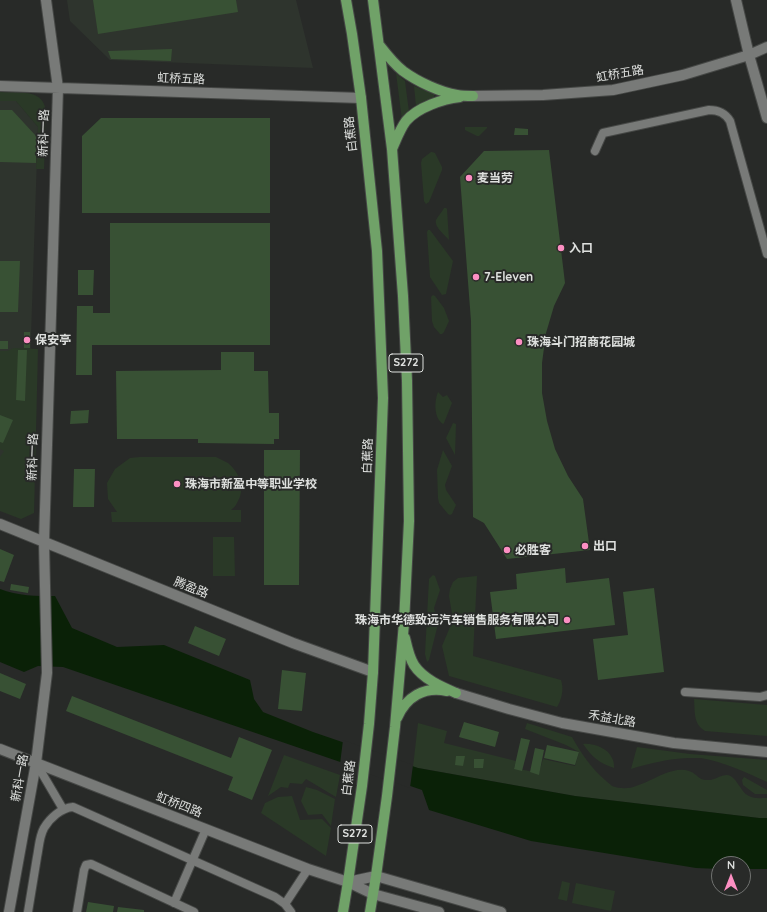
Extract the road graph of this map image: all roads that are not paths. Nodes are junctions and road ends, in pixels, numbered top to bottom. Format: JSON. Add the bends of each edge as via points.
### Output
{"nodes":[{"id":1,"x":46,"y":0,"type":"edge"},
{"id":2,"x":346,"y":0,"type":"edge"},
{"id":3,"x":373,"y":0,"type":"edge"},
{"id":4,"x":736,"y":0,"type":"edge"},
{"id":5,"x":380,"y":46,"type":"junction"},
{"id":6,"x":767,"y":47,"type":"edge"},
{"id":7,"x":749,"y":55,"type":"junction"},
{"id":8,"x":0,"y":86,"type":"edge"},
{"id":9,"x":58,"y":88,"type":"junction"},
{"id":10,"x":473,"y":96,"type":"junction"},
{"id":11,"x":361,"y":98,"type":"junction"},
{"id":12,"x":767,"y":118,"type":"edge"},
{"id":13,"x":392,"y":149,"type":"junction"},
{"id":14,"x":595,"y":151,"type":"dead end"},
{"id":15,"x":767,"y":254,"type":"edge"},
{"id":16,"x":0,"y":524,"type":"edge"},
{"id":17,"x":44,"y":542,"type":"junction"},
{"id":18,"x":404,"y":623,"type":"junction"},
{"id":19,"x":373,"y":672,"type":"junction"},
{"id":20,"x":685,"y":692,"type":"dead end"},
{"id":21,"x":456,"y":693,"type":"junction"},
{"id":22,"x":767,"y":695,"type":"edge"},
{"id":23,"x":395,"y":727,"type":"junction"},
{"id":24,"x":0,"y":749,"type":"edge"},
{"id":25,"x":767,"y":752,"type":"edge"},
{"id":26,"x":36,"y":763,"type":"junction"},
{"id":27,"x":63,"y":809,"type":"junction"},
{"id":28,"x":206,"y":829,"type":"junction"},
{"id":29,"x":192,"y":860,"type":"junction"},
{"id":30,"x":308,"y":869,"type":"junction"},
{"id":31,"x":376,"y":876,"type":"junction"},
{"id":32,"x":348,"y":882,"type":"junction"},
{"id":33,"x":373,"y":894,"type":"junction"},
{"id":34,"x":174,"y":903,"type":"junction"},
{"id":35,"x":285,"y":904,"type":"junction"},
{"id":36,"x":9,"y":912,"type":"edge"},
{"id":37,"x":28,"y":912,"type":"edge"},
{"id":38,"x":76,"y":912,"type":"edge"},
{"id":39,"x":194,"y":912,"type":"edge"},
{"id":40,"x":291,"y":912,"type":"edge"},
{"id":41,"x":343,"y":912,"type":"edge"},
{"id":42,"x":370,"y":912,"type":"edge"},
{"id":43,"x":439,"y":912,"type":"edge"},
{"id":44,"x":501,"y":912,"type":"edge"}],
"edges":[{"from":1,"to":9,"type":"street","name":"新科一路"},
{"from":2,"to":11,"type":"main road","name":"白蕉路","number":"S272"},
{"from":3,"to":5,"type":"main road","number":"S272"},
{"from":4,"to":7,"type":"street"},
{"from":5,"to":10,"type":"main road","via":[[402,71],[419,81],[457,95]]},
{"from":5,"to":13,"type":"main road","number":"S272"},
{"from":6,"to":7,"type":"street","name":"虹桥五路"},
{"from":7,"to":10,"type":"street","name":"虹桥五路","via":[[683,75],[613,90]]},
{"from":7,"to":12,"type":"street"},
{"from":8,"to":9,"type":"street","name":"虹桥五路"},
{"from":9,"to":11,"type":"street","name":"虹桥五路"},
{"from":9,"to":17,"type":"street","name":"新科一路"},
{"from":10,"to":13,"type":"main road","via":[[442,101],[421,108],[407,121]]},
{"from":11,"to":19,"type":"main road","name":"白蕉路","number":"S272","via":[[377,251],[383,398]]},
{"from":13,"to":18,"type":"main road","number":"S272","via":[[407,381],[409,521]]},
{"from":14,"to":15,"type":"street","via":[[603,133],[709,110],[722,112],[730,121]]},
{"from":16,"to":17,"type":"street","name":"腾盈路"},
{"from":17,"to":19,"type":"street","name":"腾盈路","via":[[293,644]]},
{"from":17,"to":26,"type":"street","name":"新科一路","via":[[47,673]]},
{"from":18,"to":21,"type":"main road","via":[[408,652],[415,666],[432,681]]},
{"from":18,"to":23,"type":"main road","number":"S272"},
{"from":19,"to":32,"type":"main road","name":"白蕉路","number":"S272","via":[[362,786]]},
{"from":20,"to":22,"type":"street"},
{"from":21,"to":23,"type":"main road","via":[[433,690],[414,696],[400,711]]},
{"from":21,"to":25,"type":"street","name":"禾益北路","via":[[577,726],[674,743]]},
{"from":23,"to":31,"type":"main road","number":"S272"},
{"from":24,"to":26,"type":"street","name":"虹桥四路"},
{"from":26,"to":27,"type":"street"},
{"from":26,"to":28,"type":"street","name":"虹桥四路"},
{"from":26,"to":36,"type":"street","name":"新科一路"},
{"from":27,"to":29,"type":"street","via":[[73,807]]},
{"from":27,"to":37,"type":"street","via":[[44,828],[39,840]]},
{"from":28,"to":29,"type":"street"},
{"from":28,"to":30,"type":"street","name":"虹桥四路"},
{"from":29,"to":34,"type":"street"},
{"from":29,"to":35,"type":"street","via":[[275,897]]},
{"from":30,"to":32,"type":"street","name":"虹桥四路"},
{"from":30,"to":35,"type":"street"},
{"from":31,"to":32,"type":"street"},
{"from":31,"to":33,"type":"main road"},
{"from":31,"to":44,"type":"street"},
{"from":32,"to":33,"type":"street","name":"虹桥四路"},
{"from":32,"to":41,"type":"main road","name":"白蕉路","number":"S272"},
{"from":33,"to":42,"type":"main road"},
{"from":33,"to":43,"type":"street","name":"虹桥四路"},
{"from":34,"to":38,"type":"street","via":[[91,864],[86,865],[84,870]]},
{"from":34,"to":39,"type":"street"},
{"from":35,"to":40,"type":"street"}]}
